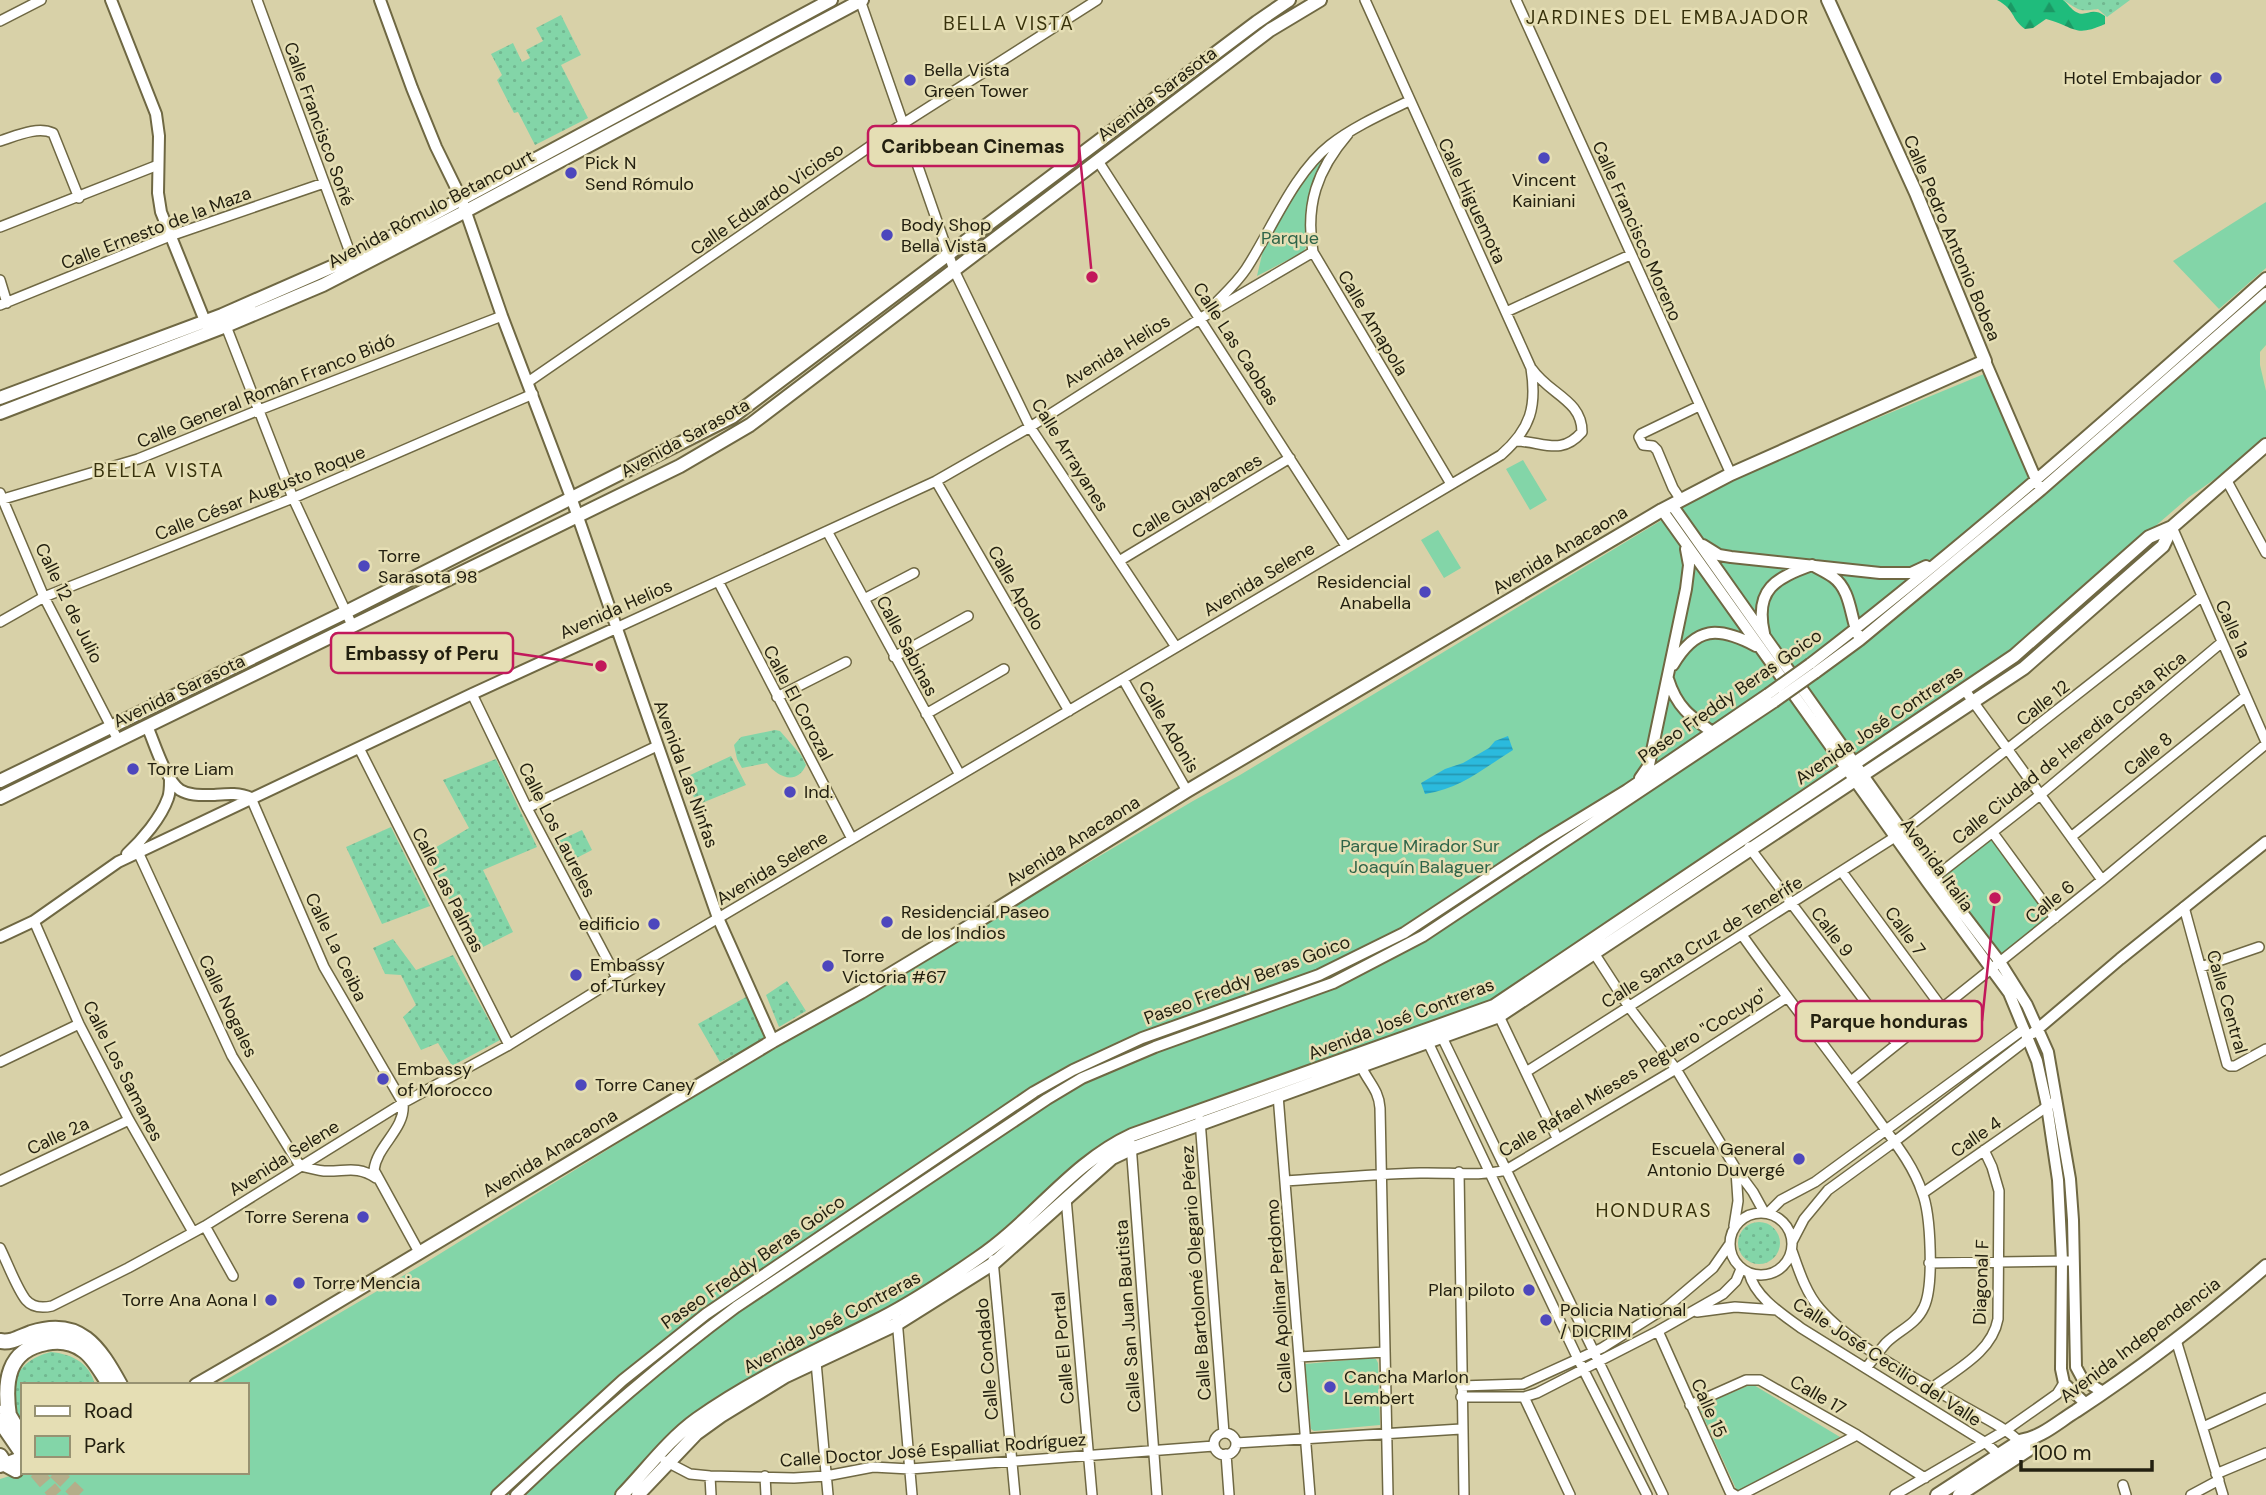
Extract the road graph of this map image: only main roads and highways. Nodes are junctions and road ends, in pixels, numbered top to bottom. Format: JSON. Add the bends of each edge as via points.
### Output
{"nodes":[{"id":1,"x":831,"y":0,"type":"edge"},
{"id":2,"x":861,"y":0,"type":"edge"},
{"id":3,"x":1289,"y":0,"type":"edge"},
{"id":4,"x":1320,"y":0,"type":"edge"},
{"id":5,"x":1828,"y":0,"type":"edge"},
{"id":6,"x":224,"y":321,"type":"junction"},
{"id":7,"x":207,"y":327,"type":"junction"},
{"id":8,"x":1985,"y":361,"type":"joint"},
{"id":9,"x":0,"y":398,"type":"edge"},
{"id":10,"x":0,"y":413,"type":"edge"},
{"id":11,"x":2266,"y":445,"type":"edge"},
{"id":12,"x":2172,"y":527,"type":"junction"},
{"id":13,"x":1854,"y":771,"type":"junction"},
{"id":14,"x":0,"y":781,"type":"edge"},
{"id":15,"x":0,"y":798,"type":"edge"},
{"id":16,"x":1746,"y":844,"type":"junction"},
{"id":17,"x":1439,"y":1032,"type":"junction"},
{"id":18,"x":1425,"y":1037,"type":"junction"},
{"id":19,"x":1200,"y":1118,"type":"junction"},
{"id":20,"x":992,"y":1256,"type":"junction"},
{"id":21,"x":2266,"y":1266,"type":"edge"},
{"id":22,"x":0,"y":1341,"type":"edge"},
{"id":23,"x":109,"y":1383,"type":"edge"},
{"id":24,"x":119,"y":1383,"type":"edge"},
{"id":25,"x":199,"y":1383,"type":"edge"},
{"id":26,"x":0,"y":1398,"type":"edge"},
{"id":27,"x":5,"y":1419,"type":"edge"},
{"id":28,"x":2003,"y":1459,"type":"junction"},
{"id":29,"x":663,"y":1460,"type":"junction"},
{"id":30,"x":13,"y":1461,"type":"edge"},
{"id":31,"x":622,"y":1495,"type":"edge"},
{"id":32,"x":638,"y":1495,"type":"edge"},
{"id":33,"x":1937,"y":1495,"type":"edge"},
{"id":34,"x":1959,"y":1495,"type":"edge"}],
"edges":[{"from":1,"to":6,"type":"main road","name":"Avenida Rómulo Betancourt","via":[[352,258]]},
{"from":2,"to":6,"type":"main road","name":"Avenida Rómulo Betancourt","via":[[323,285]]},
{"from":3,"to":14,"type":"main road","name":"Avenida Sarasota","via":[[732,417]]},
{"from":4,"to":15,"type":"main road","name":"Avenida Sarasota","via":[[1270,30],[750,425],[680,466]]},
{"from":5,"to":8,"type":"main road","name":"Calle Pedro Antonio Bobea","via":[[1916,192]]},
{"from":6,"to":7,"type":"main road","name":"Avenida Rómulo Betancourt"},
{"from":7,"to":9,"type":"main road","name":"Avenida Rómulo Betancourt"},
{"from":7,"to":10,"type":"main road","name":"Avenida Rómulo Betancourt"},
{"from":8,"to":25,"type":"main road","name":"Avenida Anacaona","via":[[1731,474],[1672,505]]},
{"from":11,"to":12,"type":"main road","name":"Avenida José Contreras"},
{"from":12,"to":13,"type":"main road","name":"Avenida José Contreras","via":[[2149,537],[2014,656]]},
{"from":12,"to":13,"type":"main road","name":"Avenida José Contreras","via":[[2163,546],[2024,668]]},
{"from":13,"to":16,"type":"main road","name":"Avenida José Contreras"},
{"from":16,"to":17,"type":"main road","name":"Avenida José Contreras","via":[[1494,1006]]},
{"from":16,"to":17,"type":"main road","name":"Avenida José Contreras","via":[[1499,1016]]},
{"from":17,"to":18,"type":"main road","name":"Avenida José Contreras"},
{"from":18,"to":19,"type":"main road","name":"Avenida José Contreras"},
{"from":18,"to":19,"type":"main road","name":"Avenida José Contreras","via":[[1361,1066]]},
{"from":19,"to":20,"type":"main road","name":"Avenida José Contreras","via":[[1111,1158]]},
{"from":19,"to":20,"type":"main road","name":"Avenida José Contreras","via":[[1132,1135],[1104,1149]]},
{"from":20,"to":29,"type":"main road","name":"Avenida José Contreras","via":[[897,1324],[768,1386]]},
{"from":20,"to":29,"type":"main road","name":"Avenida José Contreras","via":[[747,1386],[696,1420]]},
{"from":21,"to":28,"type":"main road","name":"Avenida Independencia","via":[[2176,1340]]},
{"from":22,"to":24,"type":"main road","via":[[33,1332],[70,1330],[103,1355]]},
{"from":23,"to":27,"type":"main road","via":[[85,1351],[69,1342],[34,1346],[21,1354],[10,1374]]},
{"from":26,"to":27,"type":"main road"},
{"from":27,"to":30,"type":"main road"},
{"from":28,"to":33,"type":"main road","name":"Avenida Independencia"},
{"from":28,"to":34,"type":"main road","name":"Avenida Independencia"},
{"from":29,"to":31,"type":"main road","name":"Avenida José Contreras"},
{"from":29,"to":32,"type":"main road","name":"Avenida José Contreras"}]}
